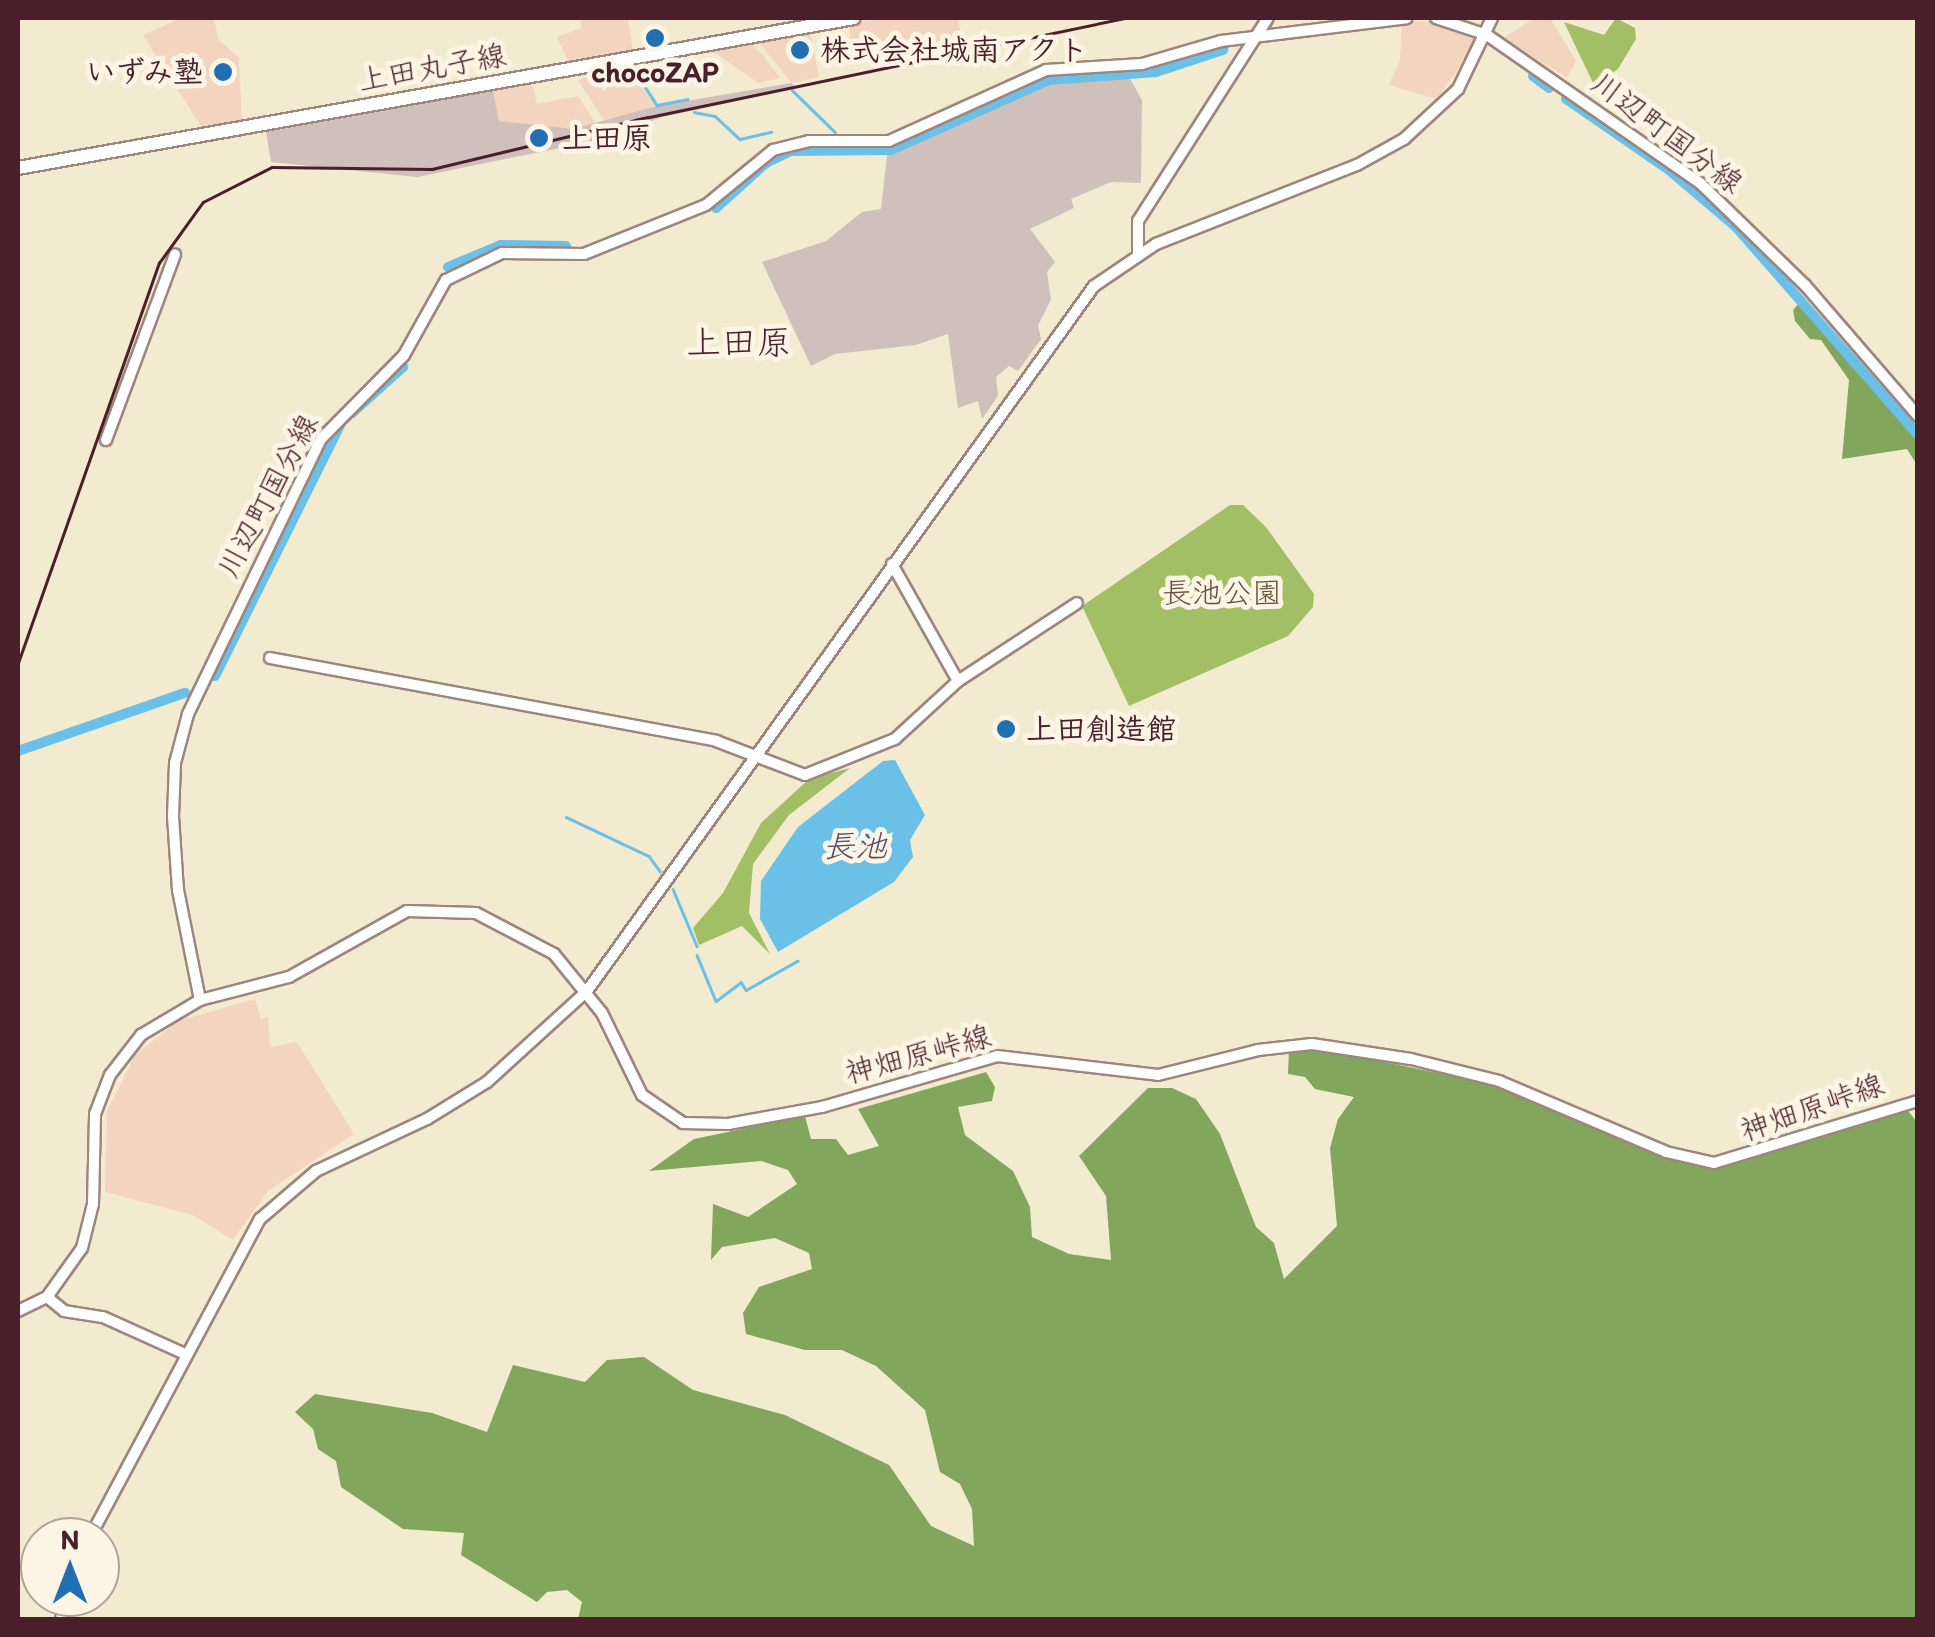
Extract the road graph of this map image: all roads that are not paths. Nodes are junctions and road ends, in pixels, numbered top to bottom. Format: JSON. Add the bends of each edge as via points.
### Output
{"nodes":[{"id":1,"x":854,"y":18,"type":"edge"},
{"id":2,"x":1268,"y":18,"type":"edge"},
{"id":3,"x":1407,"y":18,"type":"edge"},
{"id":4,"x":1436,"y":18,"type":"edge"},
{"id":5,"x":1492,"y":18,"type":"edge"},
{"id":6,"x":1260,"y":35,"type":"junction"},
{"id":7,"x":1487,"y":35,"type":"junction"},
{"id":8,"x":18,"y":168,"type":"edge"},
{"id":9,"x":1138,"y":253,"type":"junction"},
{"id":10,"x":175,"y":254,"type":"dead end"},
{"id":11,"x":1918,"y":416,"type":"edge"},
{"id":12,"x":106,"y":440,"type":"dead end"},
{"id":13,"x":892,"y":564,"type":"junction"},
{"id":14,"x":1077,"y":603,"type":"dead end"},
{"id":15,"x":270,"y":658,"type":"dead end"},
{"id":16,"x":958,"y":681,"type":"junction"},
{"id":17,"x":758,"y":752,"type":"junction"},
{"id":18,"x":587,"y":991,"type":"junction"},
{"id":19,"x":200,"y":1000,"type":"junction"},
{"id":20,"x":1918,"y":1100,"type":"edge"},
{"id":21,"x":47,"y":1297,"type":"junction"},
{"id":22,"x":18,"y":1312,"type":"edge"},
{"id":23,"x":185,"y":1354,"type":"junction"},
{"id":24,"x":100,"y":1517,"type":"edge"}],
"edges":[{"from":1,"to":8,"type":"main road","name":"上田丸子線"},
{"from":2,"to":6,"type":"street"},
{"from":3,"to":6,"type":"street","name":"川辺町国分線"},
{"from":4,"to":7,"type":"street","name":"川辺町国分線"},
{"from":5,"to":7,"type":"street"},
{"from":6,"to":9,"type":"street","via":[[1138,220]]},
{"from":6,"to":19,"type":"street","name":"川辺町国分線","via":[[1156,62],[1046,70],[889,141],[789,143],[706,205],[657,226],[584,254],[502,253],[446,280],[404,355],[321,439],[188,714],[175,763],[173,816],[178,890]]},
{"from":7,"to":9,"type":"street","via":[[1449,99],[1392,148]]},
{"from":7,"to":11,"type":"street","name":"川辺町国分線","via":[[1701,184],[1805,284]]},
{"from":9,"to":13,"type":"street","via":[[1084,298]]},
{"from":10,"to":12,"type":"street"},
{"from":13,"to":16,"type":"street"},
{"from":13,"to":17,"type":"street"},
{"from":14,"to":16,"type":"street"},
{"from":15,"to":17,"type":"street"},
{"from":16,"to":17,"type":"street","via":[[896,739],[818,774],[786,771]]},
{"from":17,"to":18,"type":"street"},
{"from":18,"to":19,"type":"street","name":"神畑原峠線","via":[[530,938],[476,913],[439,908],[389,916],[289,977]]},
{"from":18,"to":20,"type":"street","name":"神畑原峠線","via":[[642,1094],[666,1116],[704,1125],[822,1107],[997,1056],[1158,1076],[1258,1050],[1312,1044],[1411,1058],[1499,1081],[1666,1152],[1714,1163]]},
{"from":18,"to":23,"type":"street","via":[[534,1046],[465,1097],[288,1190],[252,1229]]},
{"from":19,"to":21,"type":"street","via":[[151,1026],[110,1076],[91,1134],[87,1236]]},
{"from":21,"to":22,"type":"street"},
{"from":21,"to":23,"type":"street","via":[[64,1311],[104,1317]]},
{"from":23,"to":24,"type":"street"}]}
